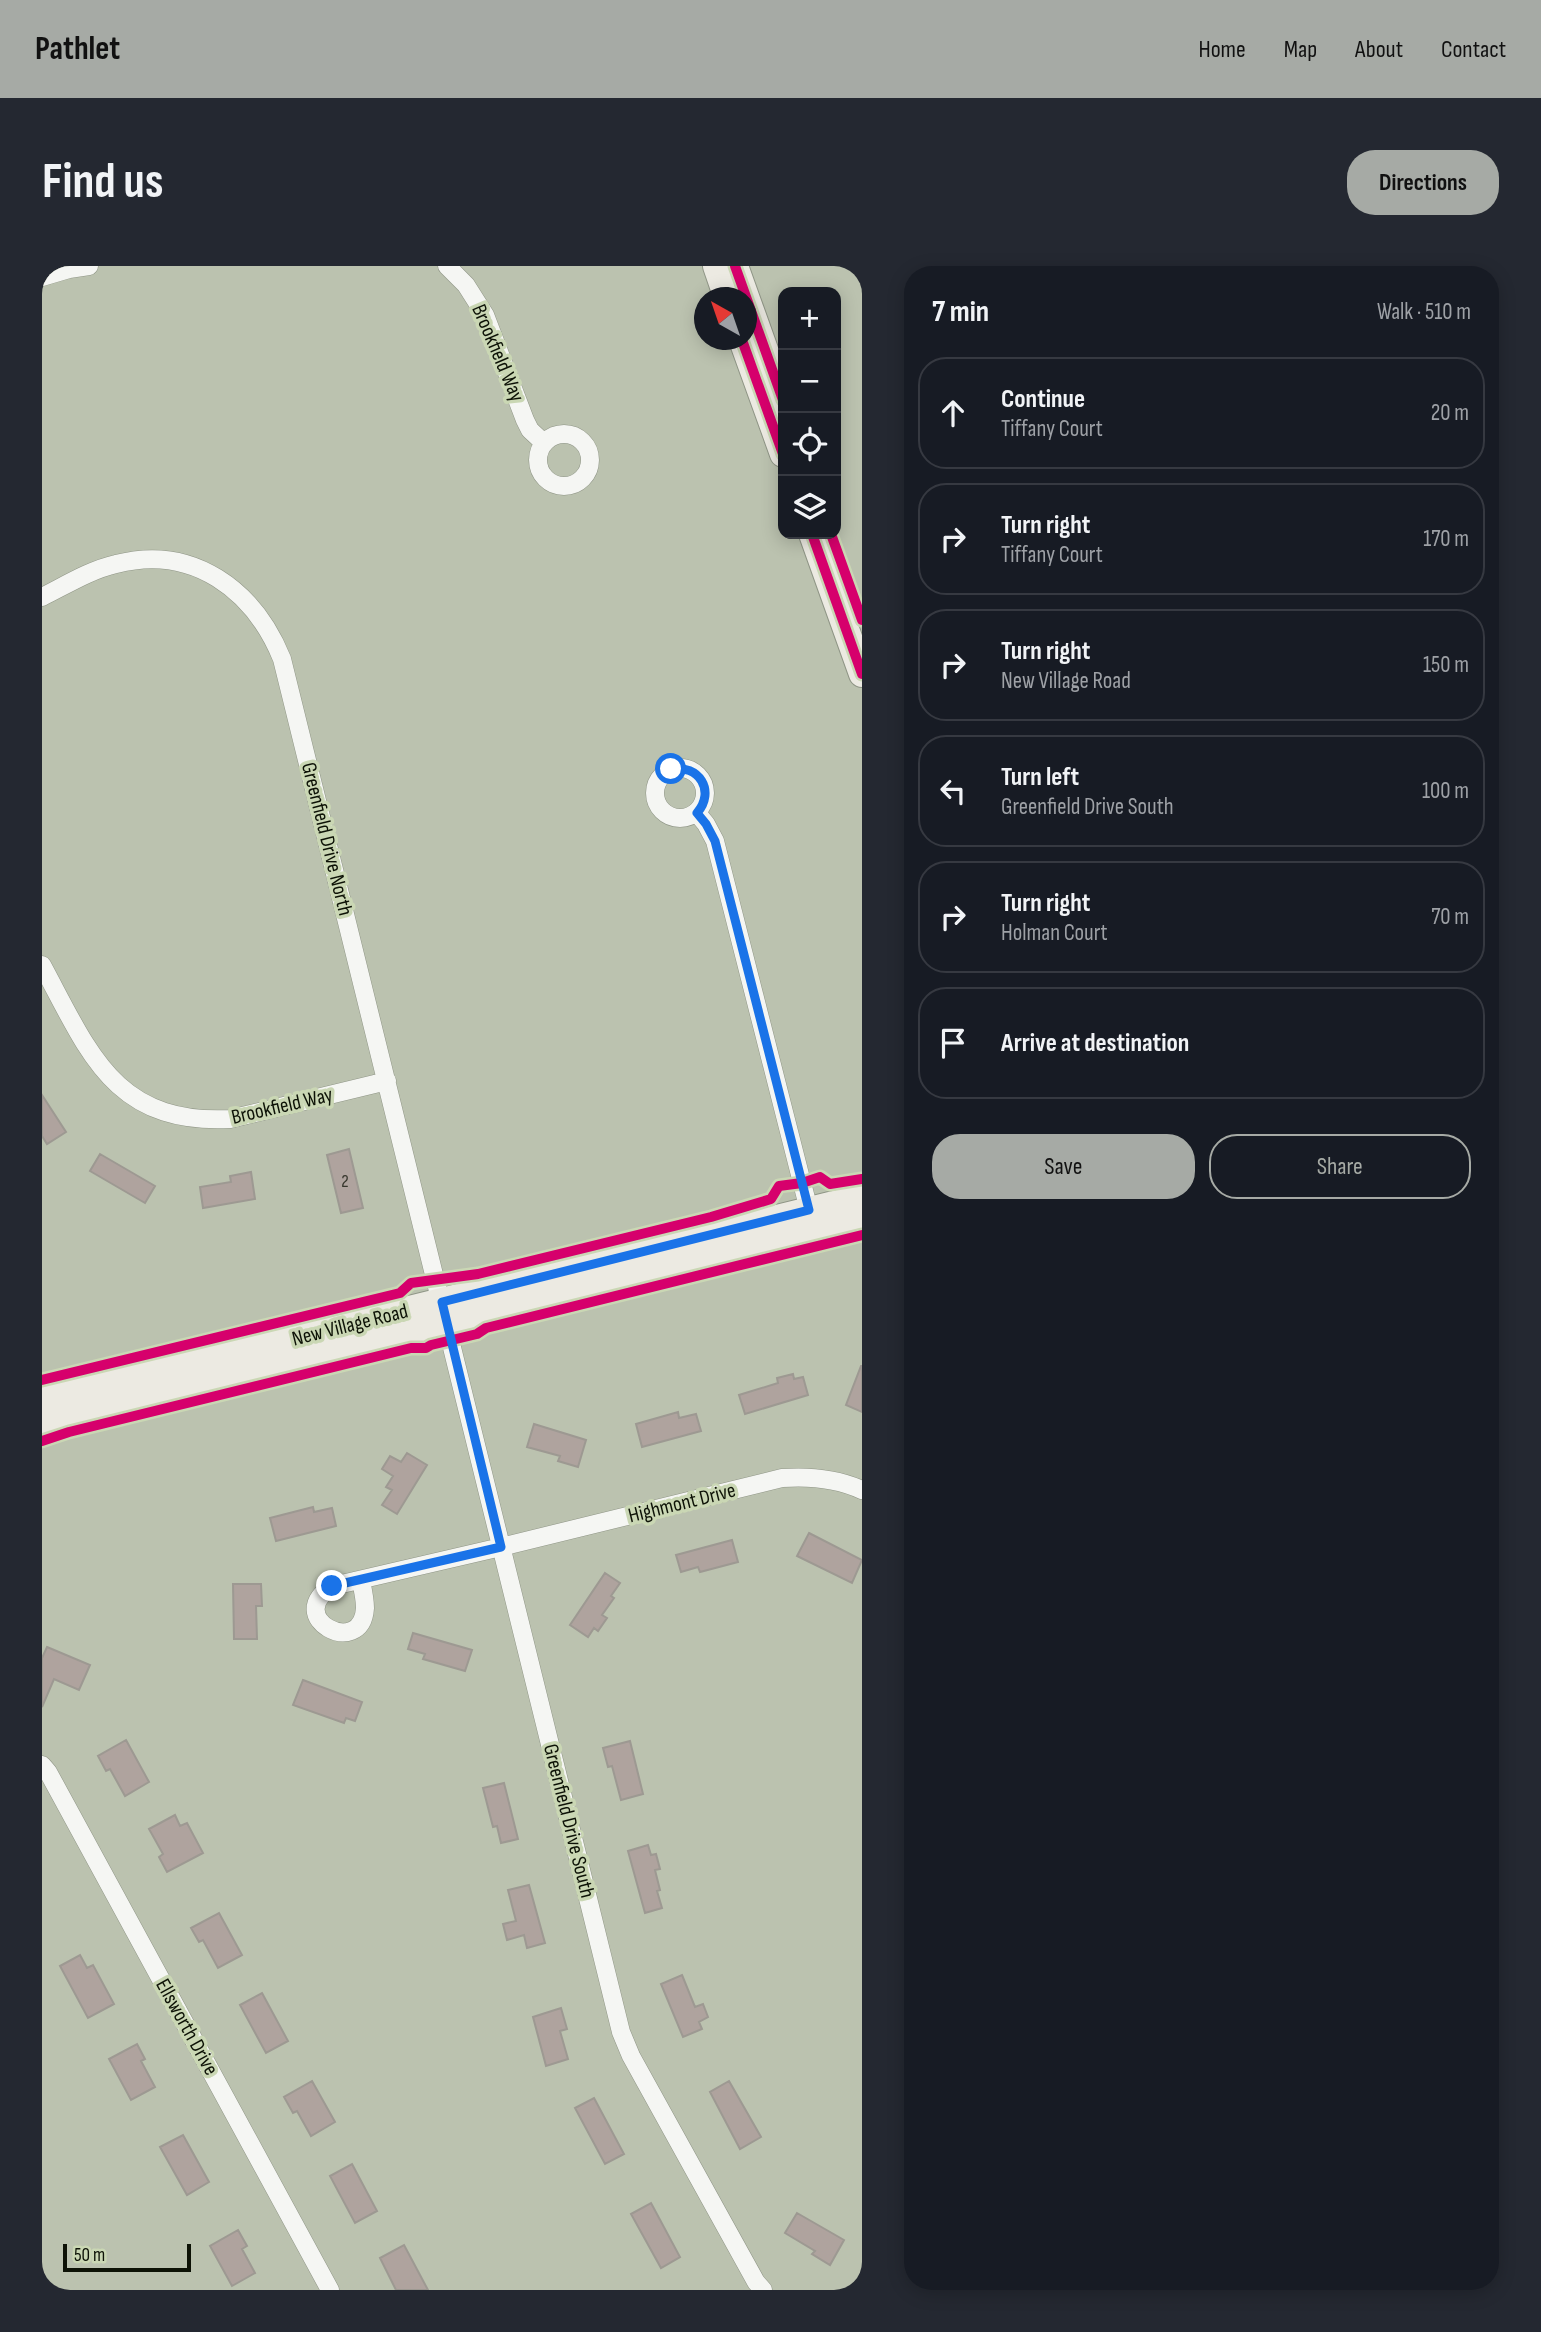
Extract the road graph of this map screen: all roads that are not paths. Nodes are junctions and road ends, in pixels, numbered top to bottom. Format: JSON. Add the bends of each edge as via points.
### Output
{"nodes":[{"id":1,"x":89,"y":266,"type":"edge"},
{"id":2,"x":447,"y":266,"type":"edge"},
{"id":3,"x":716,"y":266,"type":"edge"},
{"id":4,"x":735,"y":266,"type":"edge"},
{"id":5,"x":42,"y":277,"type":"edge"},
{"id":6,"x":723,"y":287,"type":"edge"},
{"id":7,"x":746,"y":350,"type":"edge"},
{"id":8,"x":778,"y":386,"type":"edge"},
{"id":9,"x":778,"y":440,"type":"edge"},
{"id":10,"x":544,"y":443,"type":"dead end"},
{"id":11,"x":814,"y":539,"type":"edge"},
{"id":12,"x":833,"y":539,"type":"edge"},
{"id":13,"x":42,"y":597,"type":"edge"},
{"id":14,"x":862,"y":620,"type":"edge"},
{"id":15,"x":862,"y":674,"type":"edge"},
{"id":16,"x":697,"y":813,"type":"dead end"},
{"id":17,"x":42,"y":965,"type":"edge"},
{"id":18,"x":387,"y":1081,"type":"junction"},
{"id":19,"x":862,"y":1197,"type":"edge"},
{"id":20,"x":862,"y":1220,"type":"edge"},
{"id":21,"x":812,"y":1221,"type":"junction"},
{"id":22,"x":444,"y":1313,"type":"junction"},
{"id":23,"x":42,"y":1400,"type":"edge"},
{"id":24,"x":42,"y":1423,"type":"edge"},
{"id":25,"x":862,"y":1490,"type":"edge"},
{"id":26,"x":501,"y":1547,"type":"junction"},
{"id":27,"x":361,"y":1581,"type":"dead end"},
{"id":28,"x":42,"y":1765,"type":"edge"},
{"id":29,"x":330,"y":2290,"type":"edge"},
{"id":30,"x":763,"y":2290,"type":"edge"}],
"edges":[{"from":1,"to":5,"type":"street"},
{"from":2,"to":10,"type":"street","name":"Brookfield Way","via":[[480,305],[530,430]]},
{"from":3,"to":6,"type":"main road"},
{"from":4,"to":8,"type":"main road"},
{"from":7,"to":9,"type":"main road"},
{"from":11,"to":15,"type":"main road"},
{"from":12,"to":14,"type":"main road"},
{"from":13,"to":18,"type":"street","name":"Greenfield Drive North","via":[[94,570],[117,563],[161,560],[206,572],[227,584],[262,618],[282,659]]},
{"from":16,"to":21,"type":"street","via":[[715,841]]},
{"from":17,"to":18,"type":"street","name":"Brookfield Way","via":[[98,1065],[116,1084],[157,1110],[193,1119],[230,1119]]},
{"from":18,"to":22,"type":"street","name":"Greenfield Drive North"},
{"from":19,"to":21,"type":"main road","name":"New Village Road"},
{"from":20,"to":21,"type":"main road","name":"New Village Road"},
{"from":21,"to":22,"type":"main road","name":"New Village Road"},
{"from":22,"to":23,"type":"main road","name":"New Village Road"},
{"from":22,"to":24,"type":"main road","name":"New Village Road"},
{"from":22,"to":26,"type":"street","name":"Greenfield Drive South"},
{"from":25,"to":26,"type":"street","name":"Highmont Drive","via":[[809,1476],[782,1478]]},
{"from":26,"to":27,"type":"street","name":"Highmont Drive"},
{"from":26,"to":30,"type":"street","name":"Greenfield Drive South","via":[[621,2032]]},
{"from":28,"to":29,"type":"street","name":"Ellsworth Drive"}]}
